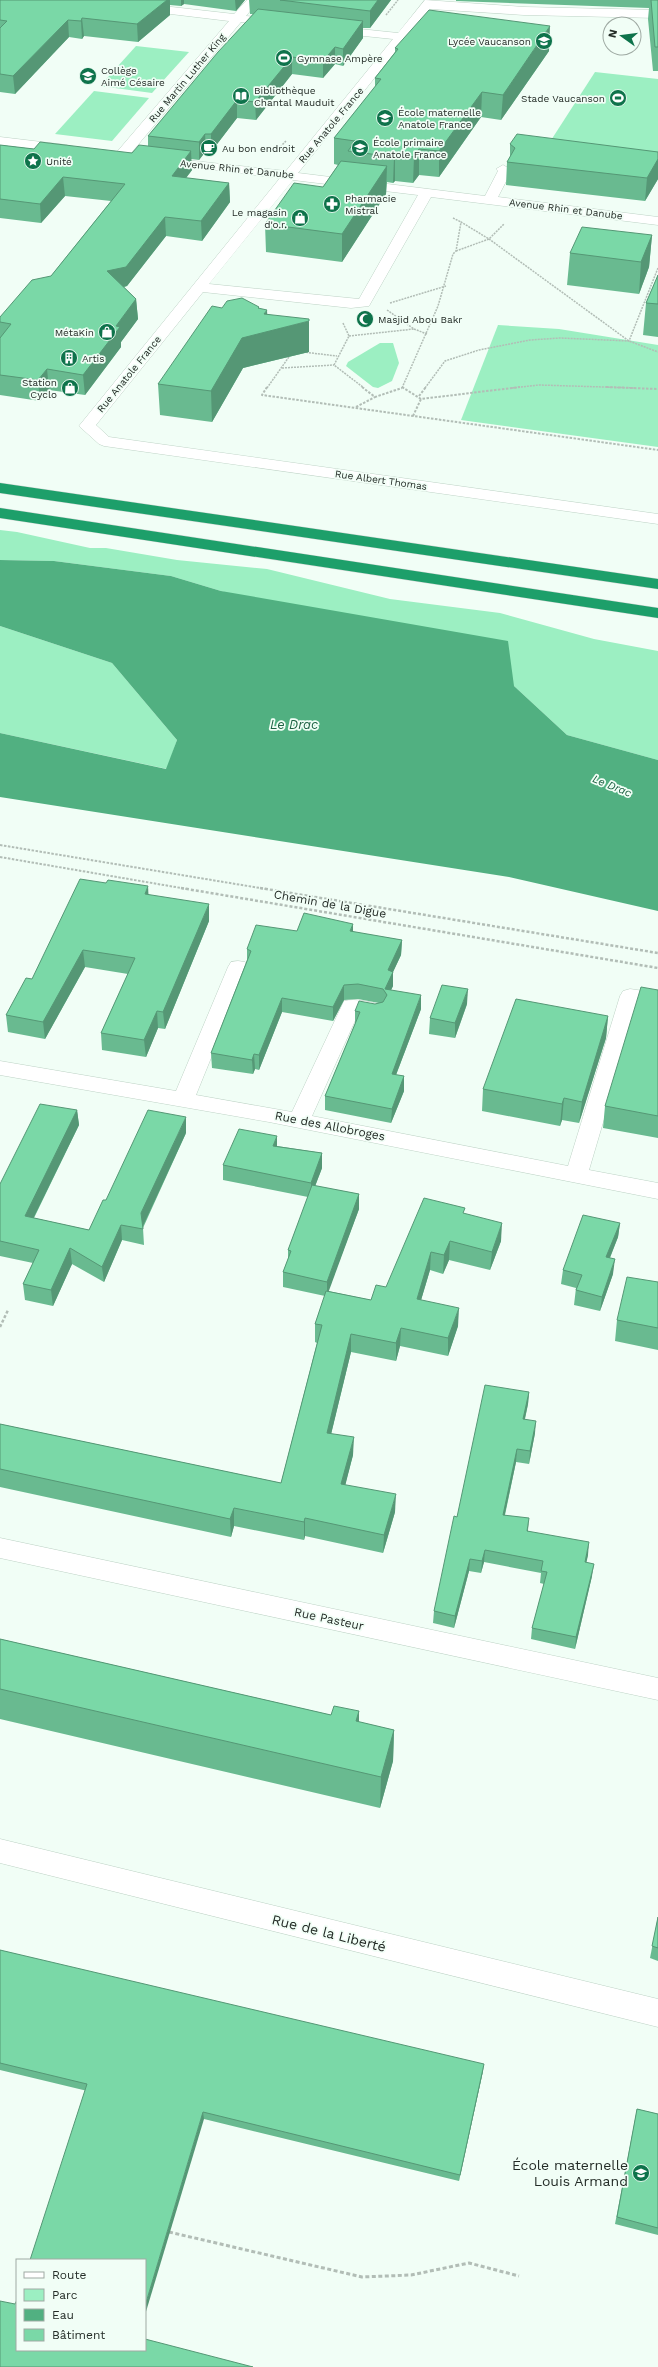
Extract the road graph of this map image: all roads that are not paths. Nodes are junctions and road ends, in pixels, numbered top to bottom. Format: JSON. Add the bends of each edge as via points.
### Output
{"nodes":[{"id":1,"x":79,"y":0,"type":"edge"},
{"id":2,"x":253,"y":0,"type":"edge"},
{"id":3,"x":118,"y":2,"type":"edge"},
{"id":4,"x":429,"y":3,"type":"edge"},
{"id":5,"x":658,"y":14,"type":"edge"},
{"id":6,"x":238,"y":18,"type":"junction"},
{"id":7,"x":291,"y":24,"type":"edge"},
{"id":8,"x":321,"y":28,"type":"edge"},
{"id":9,"x":402,"y":37,"type":"junction"},
{"id":10,"x":0,"y":141,"type":"edge"},
{"id":11,"x":78,"y":150,"type":"edge"},
{"id":12,"x":107,"y":154,"type":"edge"},
{"id":13,"x":121,"y":156,"type":"junction"},
{"id":14,"x":136,"y":157,"type":"edge"},
{"id":15,"x":152,"y":159,"type":"edge"},
{"id":16,"x":504,"y":169,"type":"dead end"},
{"id":17,"x":290,"y":175,"type":"junction"},
{"id":18,"x":427,"y":192,"type":"junction"},
{"id":19,"x":490,"y":200,"type":"junction"},
{"id":20,"x":658,"y":221,"type":"edge"},
{"id":21,"x":200,"y":287,"type":"junction"},
{"id":22,"x":104,"y":440,"type":"joint"},
{"id":23,"x":0,"y":488,"type":"edge"},
{"id":24,"x":0,"y":513,"type":"edge"},
{"id":25,"x":658,"y":519,"type":"edge"},
{"id":26,"x":658,"y":584,"type":"edge"},
{"id":27,"x":658,"y":613,"type":"edge"},
{"id":28,"x":238,"y":967,"type":"dead end"},
{"id":29,"x":658,"y":1000,"type":"edge"},
{"id":30,"x":375,"y":1010,"type":"edge"},
{"id":31,"x":0,"y":1068,"type":"edge"},
{"id":32,"x":183,"y":1100,"type":"junction"},
{"id":33,"x":299,"y":1120,"type":"junction"},
{"id":34,"x":576,"y":1175,"type":"junction"},
{"id":35,"x":658,"y":1191,"type":"edge"},
{"id":36,"x":0,"y":1548,"type":"edge"},
{"id":37,"x":658,"y":1689,"type":"edge"},
{"id":38,"x":0,"y":1851,"type":"edge"},
{"id":39,"x":658,"y":2013,"type":"edge"}],
"edges":[{"from":1,"to":3,"type":"street"},
{"from":2,"to":6,"type":"street","name":"Rue Martin Luther King"},
{"from":3,"to":6,"type":"street"},
{"from":4,"to":5,"type":"street","via":[[524,11]]},
{"from":4,"to":9,"type":"street","name":"Rue Anatole France"},
{"from":6,"to":7,"type":"street"},
{"from":6,"to":13,"type":"street","name":"Rue Martin Luther King"},
{"from":8,"to":9,"type":"street"},
{"from":9,"to":17,"type":"street","name":"Rue Anatole France"},
{"from":10,"to":11,"type":"street"},
{"from":12,"to":13,"type":"street"},
{"from":13,"to":14,"type":"street"},
{"from":15,"to":17,"type":"street","name":"Avenue Rhin et Danube"},
{"from":16,"to":19,"type":"street"},
{"from":17,"to":18,"type":"street","name":"Avenue Rhin et Danube"},
{"from":17,"to":21,"type":"street","name":"Rue Anatole France"},
{"from":18,"to":19,"type":"street","name":"Avenue Rhin et Danube"},
{"from":18,"to":21,"type":"street","via":[[364,303],[351,304]]},
{"from":19,"to":20,"type":"street","name":"Avenue Rhin et Danube"},
{"from":21,"to":22,"type":"street","name":"Rue Anatole France","via":[[87,426]]},
{"from":22,"to":25,"type":"street","name":"Rue Albert Thomas"},
{"from":23,"to":26,"type":"highway"},
{"from":24,"to":27,"type":"highway"},
{"from":28,"to":32,"type":"street"},
{"from":29,"to":34,"type":"street","via":[[630,996]]},
{"from":30,"to":33,"type":"street","via":[[351,1006]]},
{"from":31,"to":32,"type":"street","name":"Rue des Allobroges"},
{"from":32,"to":33,"type":"street","name":"Rue des Allobroges"},
{"from":33,"to":34,"type":"street","name":"Rue des Allobroges"},
{"from":34,"to":35,"type":"street","name":"Rue des Allobroges"},
{"from":36,"to":37,"type":"street","name":"Rue Pasteur"},
{"from":38,"to":39,"type":"street","name":"Rue de la Liberté"}]}
